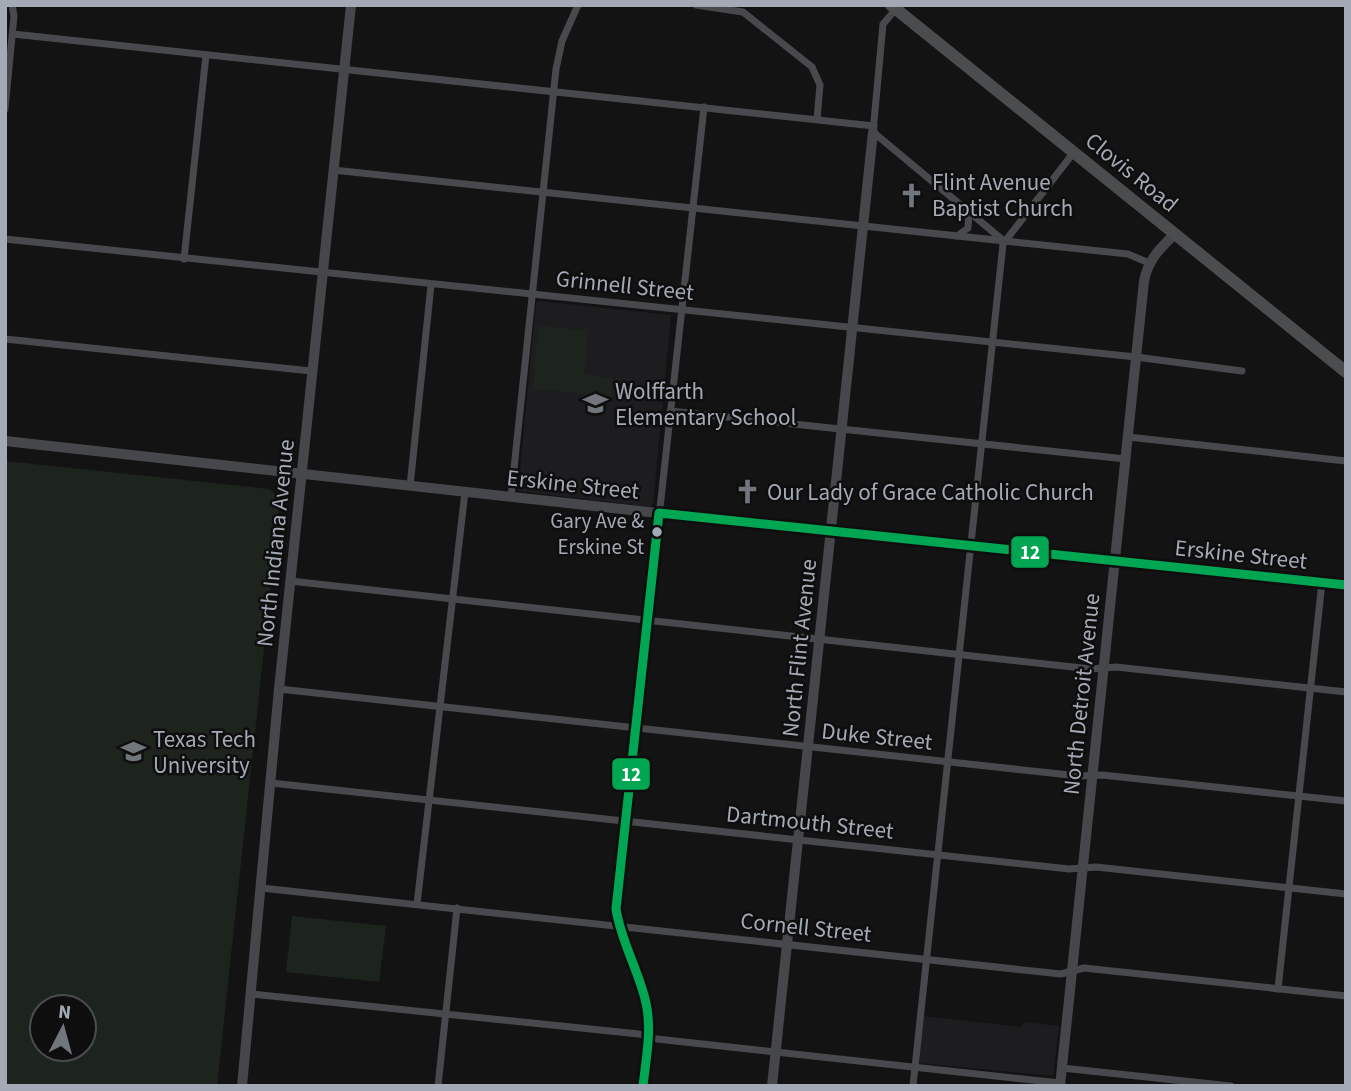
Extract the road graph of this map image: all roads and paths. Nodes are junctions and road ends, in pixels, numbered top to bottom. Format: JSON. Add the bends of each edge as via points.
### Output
{"nodes":[{"id":1,"x":12,"y":5,"type":"edge"},
{"id":2,"x":351,"y":5,"type":"edge"},
{"id":3,"x":578,"y":5,"type":"edge"},
{"id":4,"x":696,"y":5,"type":"edge"},
{"id":5,"x":894,"y":7,"type":"edge"},
{"id":6,"x":13,"y":34,"type":"junction"},
{"id":7,"x":206,"y":55,"type":"junction"},
{"id":8,"x":344,"y":69,"type":"junction"},
{"id":9,"x":7,"y":82,"type":"edge"},
{"id":10,"x":553,"y":91,"type":"junction"},
{"id":11,"x":704,"y":107,"type":"junction"},
{"id":12,"x":5,"y":109,"type":"edge"},
{"id":13,"x":817,"y":119,"type":"junction"},
{"id":14,"x":873,"y":129,"type":"junction"},
{"id":15,"x":1074,"y":152,"type":"junction"},
{"id":16,"x":332,"y":170,"type":"junction"},
{"id":17,"x":544,"y":193,"type":"junction"},
{"id":18,"x":694,"y":209,"type":"junction"},
{"id":19,"x":969,"y":212,"type":"junction"},
{"id":20,"x":863,"y":227,"type":"junction"},
{"id":21,"x":1175,"y":233,"type":"junction"},
{"id":22,"x":957,"y":236,"type":"junction"},
{"id":23,"x":5,"y":239,"type":"edge"},
{"id":24,"x":1004,"y":241,"type":"junction"},
{"id":25,"x":184,"y":259,"type":"junction"},
{"id":26,"x":1149,"y":263,"type":"junction"},
{"id":27,"x":321,"y":273,"type":"junction"},
{"id":28,"x":431,"y":285,"type":"junction"},
{"id":29,"x":532,"y":295,"type":"junction"},
{"id":30,"x":681,"y":310,"type":"junction"},
{"id":31,"x":853,"y":328,"type":"junction"},
{"id":32,"x":5,"y":339,"type":"edge"},
{"id":33,"x":991,"y":342,"type":"junction"},
{"id":34,"x":1136,"y":357,"type":"junction"},
{"id":35,"x":312,"y":371,"type":"junction"},
{"id":36,"x":1242,"y":371,"type":"dead end"},
{"id":37,"x":1346,"y":372,"type":"edge"},
{"id":38,"x":670,"y":411,"type":"junction"},
{"id":39,"x":841,"y":428,"type":"junction"},
{"id":40,"x":1128,"y":438,"type":"junction"},
{"id":41,"x":5,"y":441,"type":"edge"},
{"id":42,"x":980,"y":444,"type":"junction"},
{"id":43,"x":1126,"y":459,"type":"junction"},
{"id":44,"x":1346,"y":461,"type":"edge"},
{"id":45,"x":301,"y":474,"type":"junction"},
{"id":46,"x":410,"y":486,"type":"junction"},
{"id":47,"x":465,"y":492,"type":"junction"},
{"id":48,"x":511,"y":497,"type":"junction"},
{"id":49,"x":659,"y":513,"type":"junction"},
{"id":50,"x":830,"y":532,"type":"junction"},
{"id":51,"x":969,"y":547,"type":"junction"},
{"id":52,"x":1115,"y":561,"type":"junction"},
{"id":53,"x":290,"y":581,"type":"junction"},
{"id":54,"x":1322,"y":582,"type":"junction"},
{"id":55,"x":1346,"y":584,"type":"edge"},
{"id":56,"x":450,"y":599,"type":"junction"},
{"id":57,"x":647,"y":622,"type":"junction"},
{"id":58,"x":820,"y":640,"type":"junction"},
{"id":59,"x":958,"y":655,"type":"junction"},
{"id":60,"x":1103,"y":668,"type":"junction"},
{"id":61,"x":1310,"y":688,"type":"junction"},
{"id":62,"x":279,"y":689,"type":"junction"},
{"id":63,"x":1346,"y":692,"type":"edge"},
{"id":64,"x":438,"y":707,"type":"junction"},
{"id":65,"x":636,"y":729,"type":"junction"},
{"id":66,"x":808,"y":748,"type":"junction"},
{"id":67,"x":947,"y":763,"type":"junction"},
{"id":68,"x":1092,"y":775,"type":"junction"},
{"id":69,"x":271,"y":783,"type":"junction"},
{"id":70,"x":1299,"y":796,"type":"junction"},
{"id":71,"x":428,"y":801,"type":"junction"},
{"id":72,"x":1346,"y":801,"type":"edge"},
{"id":73,"x":626,"y":822,"type":"junction"},
{"id":74,"x":798,"y":840,"type":"junction"},
{"id":75,"x":937,"y":854,"type":"junction"},
{"id":76,"x":1082,"y":868,"type":"junction"},
{"id":77,"x":261,"y":888,"type":"junction"},
{"id":78,"x":1289,"y":888,"type":"junction"},
{"id":79,"x":1346,"y":894,"type":"edge"},
{"id":80,"x":417,"y":904,"type":"junction"},
{"id":81,"x":457,"y":908,"type":"junction"},
{"id":82,"x":618,"y":926,"type":"junction"},
{"id":83,"x":787,"y":945,"type":"junction"},
{"id":84,"x":926,"y":960,"type":"junction"},
{"id":85,"x":1071,"y":971,"type":"junction"},
{"id":86,"x":1278,"y":989,"type":"junction"},
{"id":87,"x":251,"y":994,"type":"junction"},
{"id":88,"x":1346,"y":996,"type":"edge"},
{"id":89,"x":446,"y":1015,"type":"junction"},
{"id":90,"x":648,"y":1037,"type":"junction"},
{"id":91,"x":776,"y":1052,"type":"junction"},
{"id":92,"x":915,"y":1067,"type":"junction"},
{"id":93,"x":1062,"y":1068,"type":"junction"},
{"id":94,"x":1060,"y":1085,"type":"edge"},
{"id":95,"x":242,"y":1086,"type":"edge"},
{"id":96,"x":438,"y":1086,"type":"edge"},
{"id":97,"x":643,"y":1086,"type":"edge"},
{"id":98,"x":772,"y":1086,"type":"edge"},
{"id":99,"x":913,"y":1086,"type":"edge"},
{"id":100,"x":1231,"y":1086,"type":"edge"}],
"edges":[{"from":1,"to":6,"type":"street"},
{"from":2,"to":8,"type":"street","name":"North Indiana Avenue"},
{"from":3,"to":10,"type":"street","via":[[558,55]]},
{"from":4,"to":13,"type":"street","via":[[743,12],[812,67],[820,85]]},
{"from":5,"to":14,"type":"street","name":"North Flint Avenue","via":[[883,23]]},
{"from":5,"to":15,"type":"highway","name":"Clovis Road"},
{"from":6,"to":7,"type":"street"},
{"from":6,"to":9,"type":"street"},
{"from":7,"to":8,"type":"street"},
{"from":7,"to":25,"type":"street"},
{"from":8,"to":10,"type":"street"},
{"from":8,"to":16,"type":"street","name":"North Indiana Avenue"},
{"from":9,"to":12,"type":"street"},
{"from":10,"to":11,"type":"street"},
{"from":10,"to":17,"type":"street"},
{"from":11,"to":13,"type":"street"},
{"from":11,"to":18,"type":"street"},
{"from":13,"to":14,"type":"street"},
{"from":14,"to":19,"type":"street"},
{"from":14,"to":20,"type":"street","name":"North Flint Avenue"},
{"from":15,"to":21,"type":"highway","name":"Clovis Road"},
{"from":15,"to":24,"type":"street"},
{"from":16,"to":17,"type":"street"},
{"from":16,"to":27,"type":"street","name":"North Indiana Avenue"},
{"from":17,"to":18,"type":"street"},
{"from":17,"to":29,"type":"street"},
{"from":18,"to":20,"type":"street"},
{"from":18,"to":30,"type":"street"},
{"from":19,"to":22,"type":"street","via":[[970,225]]},
{"from":19,"to":24,"type":"street"},
{"from":20,"to":22,"type":"street"},
{"from":20,"to":31,"type":"street","name":"North Flint Avenue"},
{"from":21,"to":26,"type":"street","name":"North Detroit Avenue"},
{"from":21,"to":37,"type":"highway","name":"Clovis Road"},
{"from":22,"to":24,"type":"street"},
{"from":23,"to":25,"type":"street","name":"Grinnell Street"},
{"from":24,"to":26,"type":"street","via":[[1128,254]]},
{"from":24,"to":33,"type":"street"},
{"from":25,"to":27,"type":"street","name":"Grinnell Street"},
{"from":26,"to":34,"type":"street","name":"North Detroit Avenue"},
{"from":27,"to":28,"type":"street","name":"Grinnell Street"},
{"from":27,"to":35,"type":"street","name":"North Indiana Avenue"},
{"from":28,"to":29,"type":"street","name":"Grinnell Street"},
{"from":28,"to":46,"type":"street"},
{"from":29,"to":30,"type":"street","name":"Grinnell Street"},
{"from":29,"to":48,"type":"street"},
{"from":30,"to":31,"type":"street","name":"Grinnell Street"},
{"from":30,"to":38,"type":"street"},
{"from":31,"to":33,"type":"street","name":"Grinnell Street"},
{"from":31,"to":39,"type":"street","name":"North Flint Avenue"},
{"from":32,"to":35,"type":"street"},
{"from":33,"to":34,"type":"street","name":"Grinnell Street"},
{"from":33,"to":42,"type":"street"},
{"from":34,"to":36,"type":"street","name":"Grinnell Street"},
{"from":34,"to":40,"type":"street","name":"North Detroit Avenue"},
{"from":35,"to":45,"type":"street","name":"North Indiana Avenue"},
{"from":38,"to":39,"type":"street"},
{"from":38,"to":49,"type":"street"},
{"from":39,"to":42,"type":"street"},
{"from":39,"to":50,"type":"street","name":"North Flint Avenue"},
{"from":40,"to":43,"type":"street","name":"North Detroit Avenue"},
{"from":40,"to":44,"type":"street"},
{"from":41,"to":45,"type":"street","name":"Erskine Street"},
{"from":42,"to":43,"type":"street"},
{"from":42,"to":51,"type":"street"},
{"from":43,"to":52,"type":"street","name":"North Detroit Avenue"},
{"from":45,"to":46,"type":"street","name":"Erskine Street"},
{"from":45,"to":53,"type":"street","name":"North Indiana Avenue"},
{"from":46,"to":47,"type":"street","name":"Erskine Street"},
{"from":47,"to":48,"type":"street","name":"Erskine Street"},
{"from":47,"to":56,"type":"street"},
{"from":48,"to":49,"type":"street","name":"Erskine Street"},
{"from":49,"to":50,"type":"street","name":"Erskine Street"},
{"from":49,"to":57,"type":"street"},
{"from":50,"to":51,"type":"street","name":"Erskine Street"},
{"from":50,"to":58,"type":"street","name":"North Flint Avenue"},
{"from":51,"to":52,"type":"street","name":"Erskine Street"},
{"from":51,"to":59,"type":"street"},
{"from":52,"to":54,"type":"street","name":"Erskine Street"},
{"from":52,"to":60,"type":"street","name":"North Detroit Avenue"},
{"from":53,"to":56,"type":"street"},
{"from":53,"to":62,"type":"street","name":"North Indiana Avenue"},
{"from":54,"to":55,"type":"street","name":"Erskine Street"},
{"from":54,"to":61,"type":"street"},
{"from":56,"to":57,"type":"street"},
{"from":56,"to":64,"type":"street"},
{"from":57,"to":58,"type":"street"},
{"from":57,"to":65,"type":"street"},
{"from":58,"to":59,"type":"street"},
{"from":58,"to":66,"type":"street","name":"North Flint Avenue"},
{"from":59,"to":60,"type":"street"},
{"from":59,"to":67,"type":"street"},
{"from":60,"to":61,"type":"street"},
{"from":60,"to":68,"type":"street","name":"North Detroit Avenue"},
{"from":61,"to":63,"type":"street"},
{"from":61,"to":70,"type":"street"},
{"from":62,"to":64,"type":"street","name":"Duke Street"},
{"from":62,"to":69,"type":"street","name":"North Indiana Avenue"},
{"from":64,"to":65,"type":"street","name":"Duke Street"},
{"from":64,"to":71,"type":"street"},
{"from":65,"to":66,"type":"street","name":"Duke Street"},
{"from":65,"to":73,"type":"street"},
{"from":66,"to":67,"type":"street","name":"Duke Street"},
{"from":66,"to":74,"type":"street","name":"North Flint Avenue"},
{"from":67,"to":68,"type":"street","name":"Duke Street"},
{"from":67,"to":75,"type":"street"},
{"from":68,"to":70,"type":"street","name":"Duke Street"},
{"from":68,"to":76,"type":"street","name":"North Detroit Avenue"},
{"from":69,"to":71,"type":"street","name":"Dartmouth Street"},
{"from":69,"to":77,"type":"street","name":"North Indiana Avenue"},
{"from":70,"to":72,"type":"street","name":"Duke Street"},
{"from":70,"to":78,"type":"street"},
{"from":71,"to":73,"type":"street","name":"Dartmouth Street"},
{"from":71,"to":80,"type":"street"},
{"from":73,"to":74,"type":"street","name":"Dartmouth Street"},
{"from":73,"to":82,"type":"street"},
{"from":74,"to":75,"type":"street","name":"Dartmouth Street"},
{"from":74,"to":83,"type":"street","name":"North Flint Avenue"},
{"from":75,"to":76,"type":"street","name":"Dartmouth Street"},
{"from":75,"to":84,"type":"street"},
{"from":76,"to":78,"type":"street","name":"Dartmouth Street"},
{"from":76,"to":85,"type":"street","name":"North Detroit Avenue"},
{"from":77,"to":80,"type":"street","name":"Cornell Street"},
{"from":77,"to":87,"type":"street","name":"North Indiana Avenue"},
{"from":78,"to":79,"type":"street","name":"Dartmouth Street"},
{"from":78,"to":86,"type":"street"},
{"from":80,"to":81,"type":"street","name":"Cornell Street"},
{"from":81,"to":82,"type":"street","name":"Cornell Street"},
{"from":81,"to":89,"type":"street"},
{"from":82,"to":83,"type":"street","name":"Cornell Street"},
{"from":82,"to":90,"type":"street","via":[[644,995]]},
{"from":83,"to":84,"type":"street","name":"Cornell Street"},
{"from":83,"to":91,"type":"street","name":"North Flint Avenue"},
{"from":84,"to":85,"type":"street","name":"Cornell Street","via":[[1061,974]]},
{"from":84,"to":92,"type":"street"},
{"from":85,"to":86,"type":"street","name":"Cornell Street","via":[[1084,968]]},
{"from":85,"to":93,"type":"street","name":"North Detroit Avenue"},
{"from":86,"to":88,"type":"street","name":"Cornell Street"},
{"from":87,"to":89,"type":"street"},
{"from":87,"to":95,"type":"street","name":"North Indiana Avenue"},
{"from":89,"to":90,"type":"street"},
{"from":89,"to":96,"type":"street"},
{"from":90,"to":91,"type":"street"},
{"from":90,"to":97,"type":"street"},
{"from":91,"to":92,"type":"street"},
{"from":91,"to":98,"type":"street","name":"North Flint Avenue"},
{"from":92,"to":94,"type":"street"},
{"from":92,"to":99,"type":"street"},
{"from":93,"to":94,"type":"street","name":"North Detroit Avenue"},
{"from":93,"to":100,"type":"street"}]}
